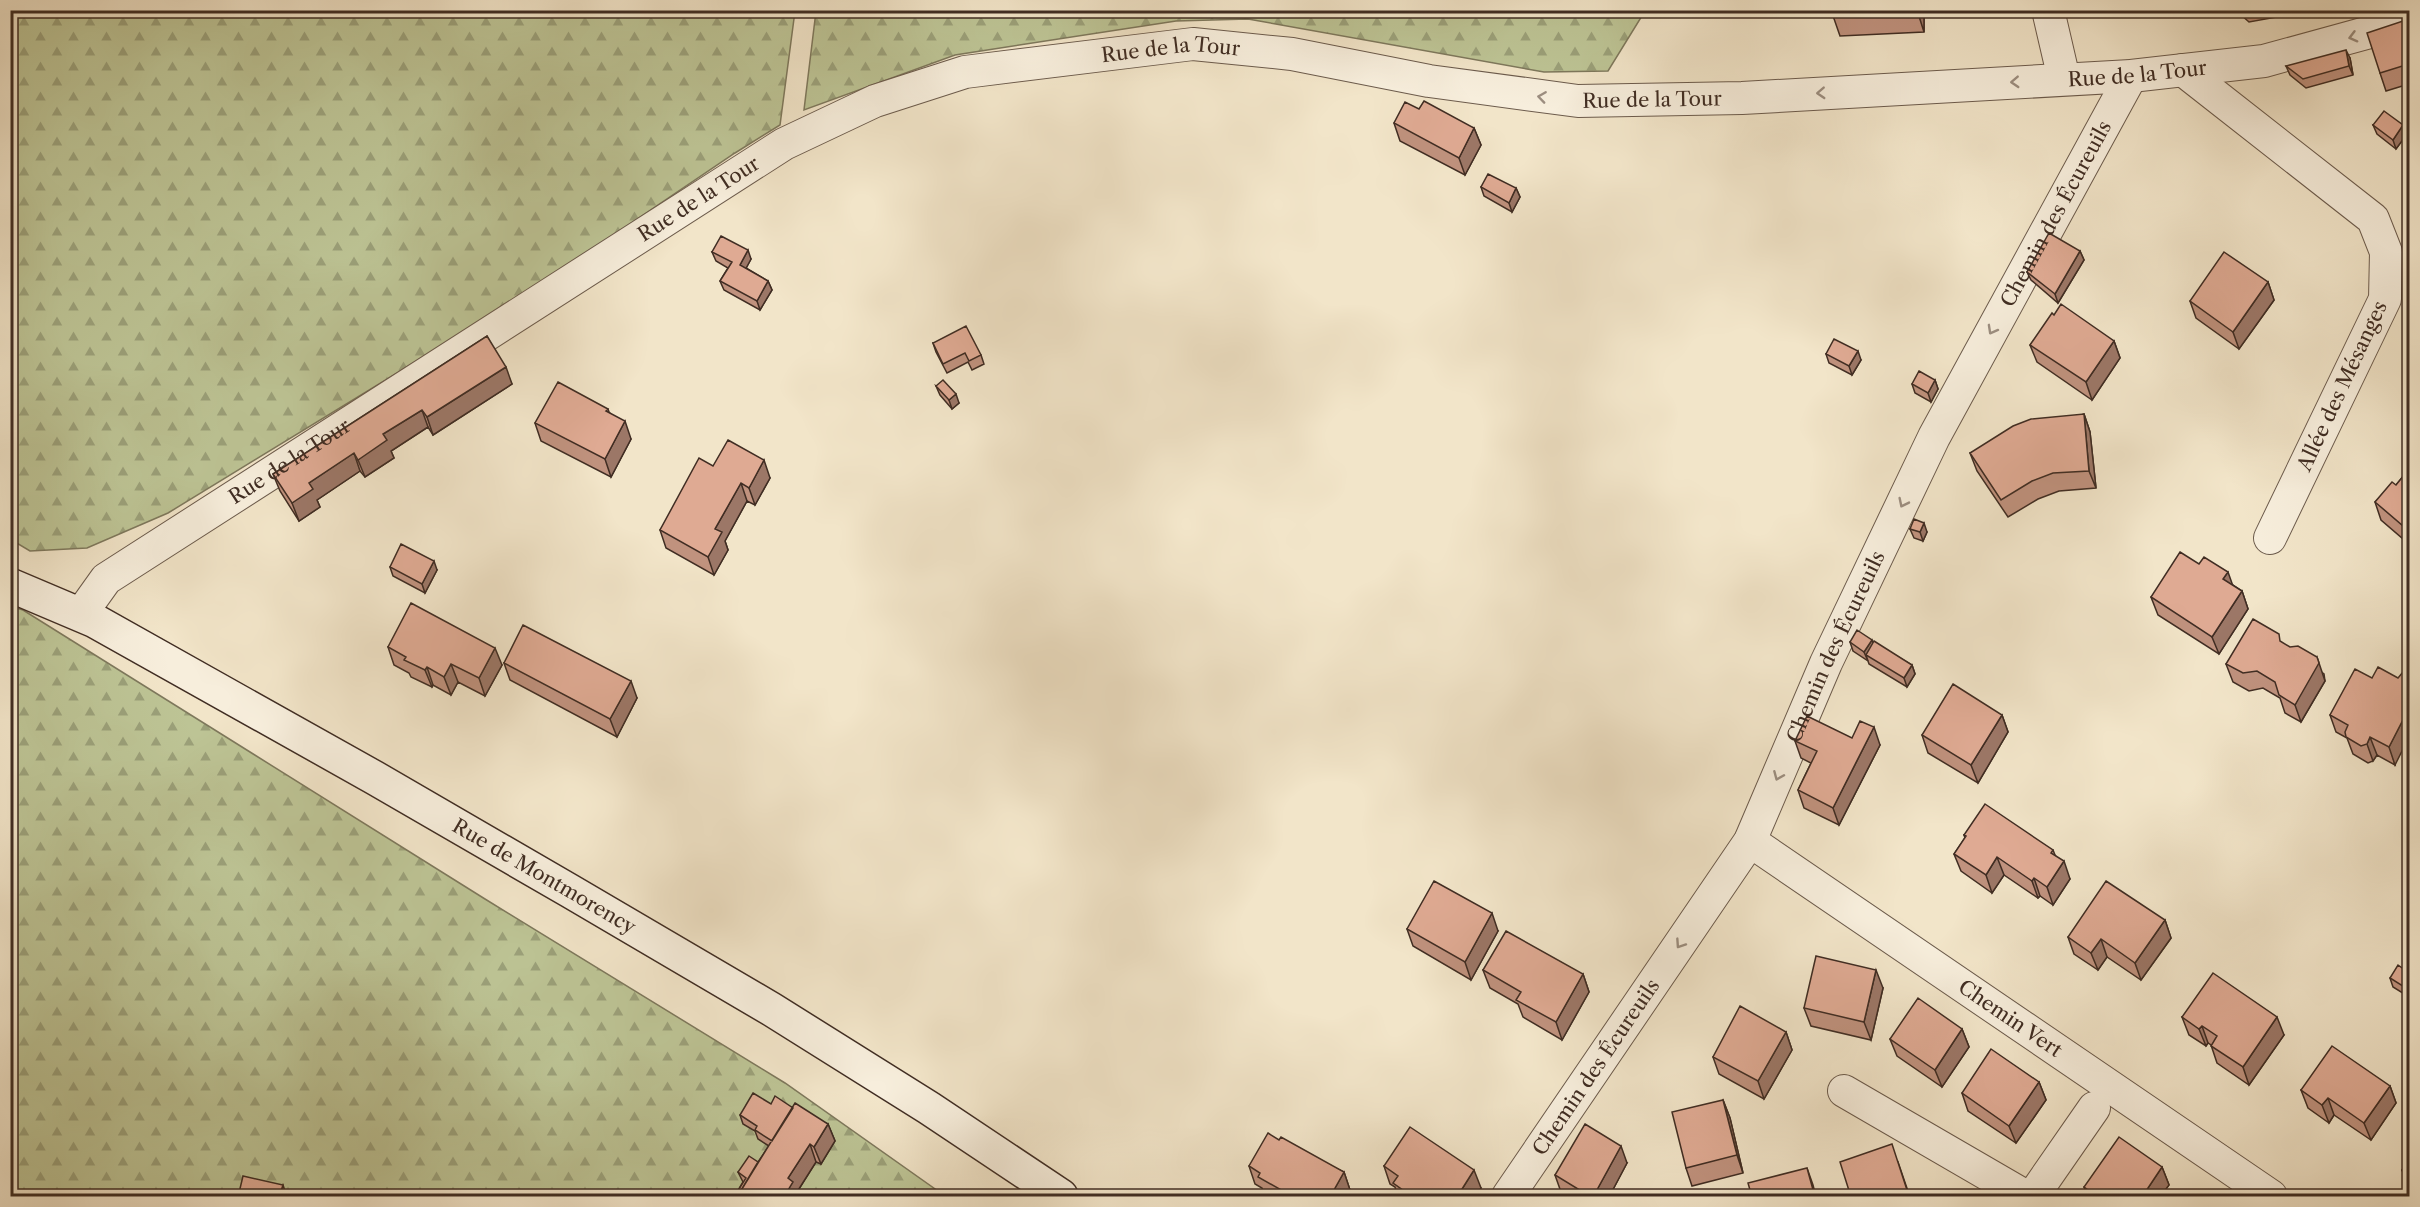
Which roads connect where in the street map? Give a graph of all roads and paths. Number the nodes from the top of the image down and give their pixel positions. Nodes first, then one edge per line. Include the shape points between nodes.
1 (2048, 10) edge
2 (2409, 21) edge
3 (2183, 70) junction
4 (2131, 76) junction
5 (2064, 79) junction
6 (2270, 537) dead end
7 (10, 585) edge
8 (81, 614) junction
9 (1750, 841) junction
10 (1844, 1091) dead end
11 (2094, 1108) dead end
12 (1061, 1197) edge
13 (1508, 1197) edge
14 (2025, 1197) edge
15 (2033, 1197) edge
16 (2271, 1197) edge

1 - 5 street
2 -> 3 street, Rue de la Tour via 2264,61
3 - 4 street, Rue de la Tour
3 - 6 street, Allée des Mésanges via 2373,219 2386,252 2385,299
4 - 5 street, Rue de la Tour
4 -> 9 street, Chemin des Écureuils via 1934,437 1826,663
5 -> 8 street, Rue de la Tour via 1742,98 1578,101 1429,81 1292,54 1192,44 965,72 875,101 784,144 106,579
7 - 8 street, Rue de Montmorency
8 - 12 street, Rue de Montmorency via 375,778 761,1003 929,1108
9 -> 13 street, Chemin des Écureuils
9 - 16 street, Chemin Vert
10 - 14 street
11 - 15 street

